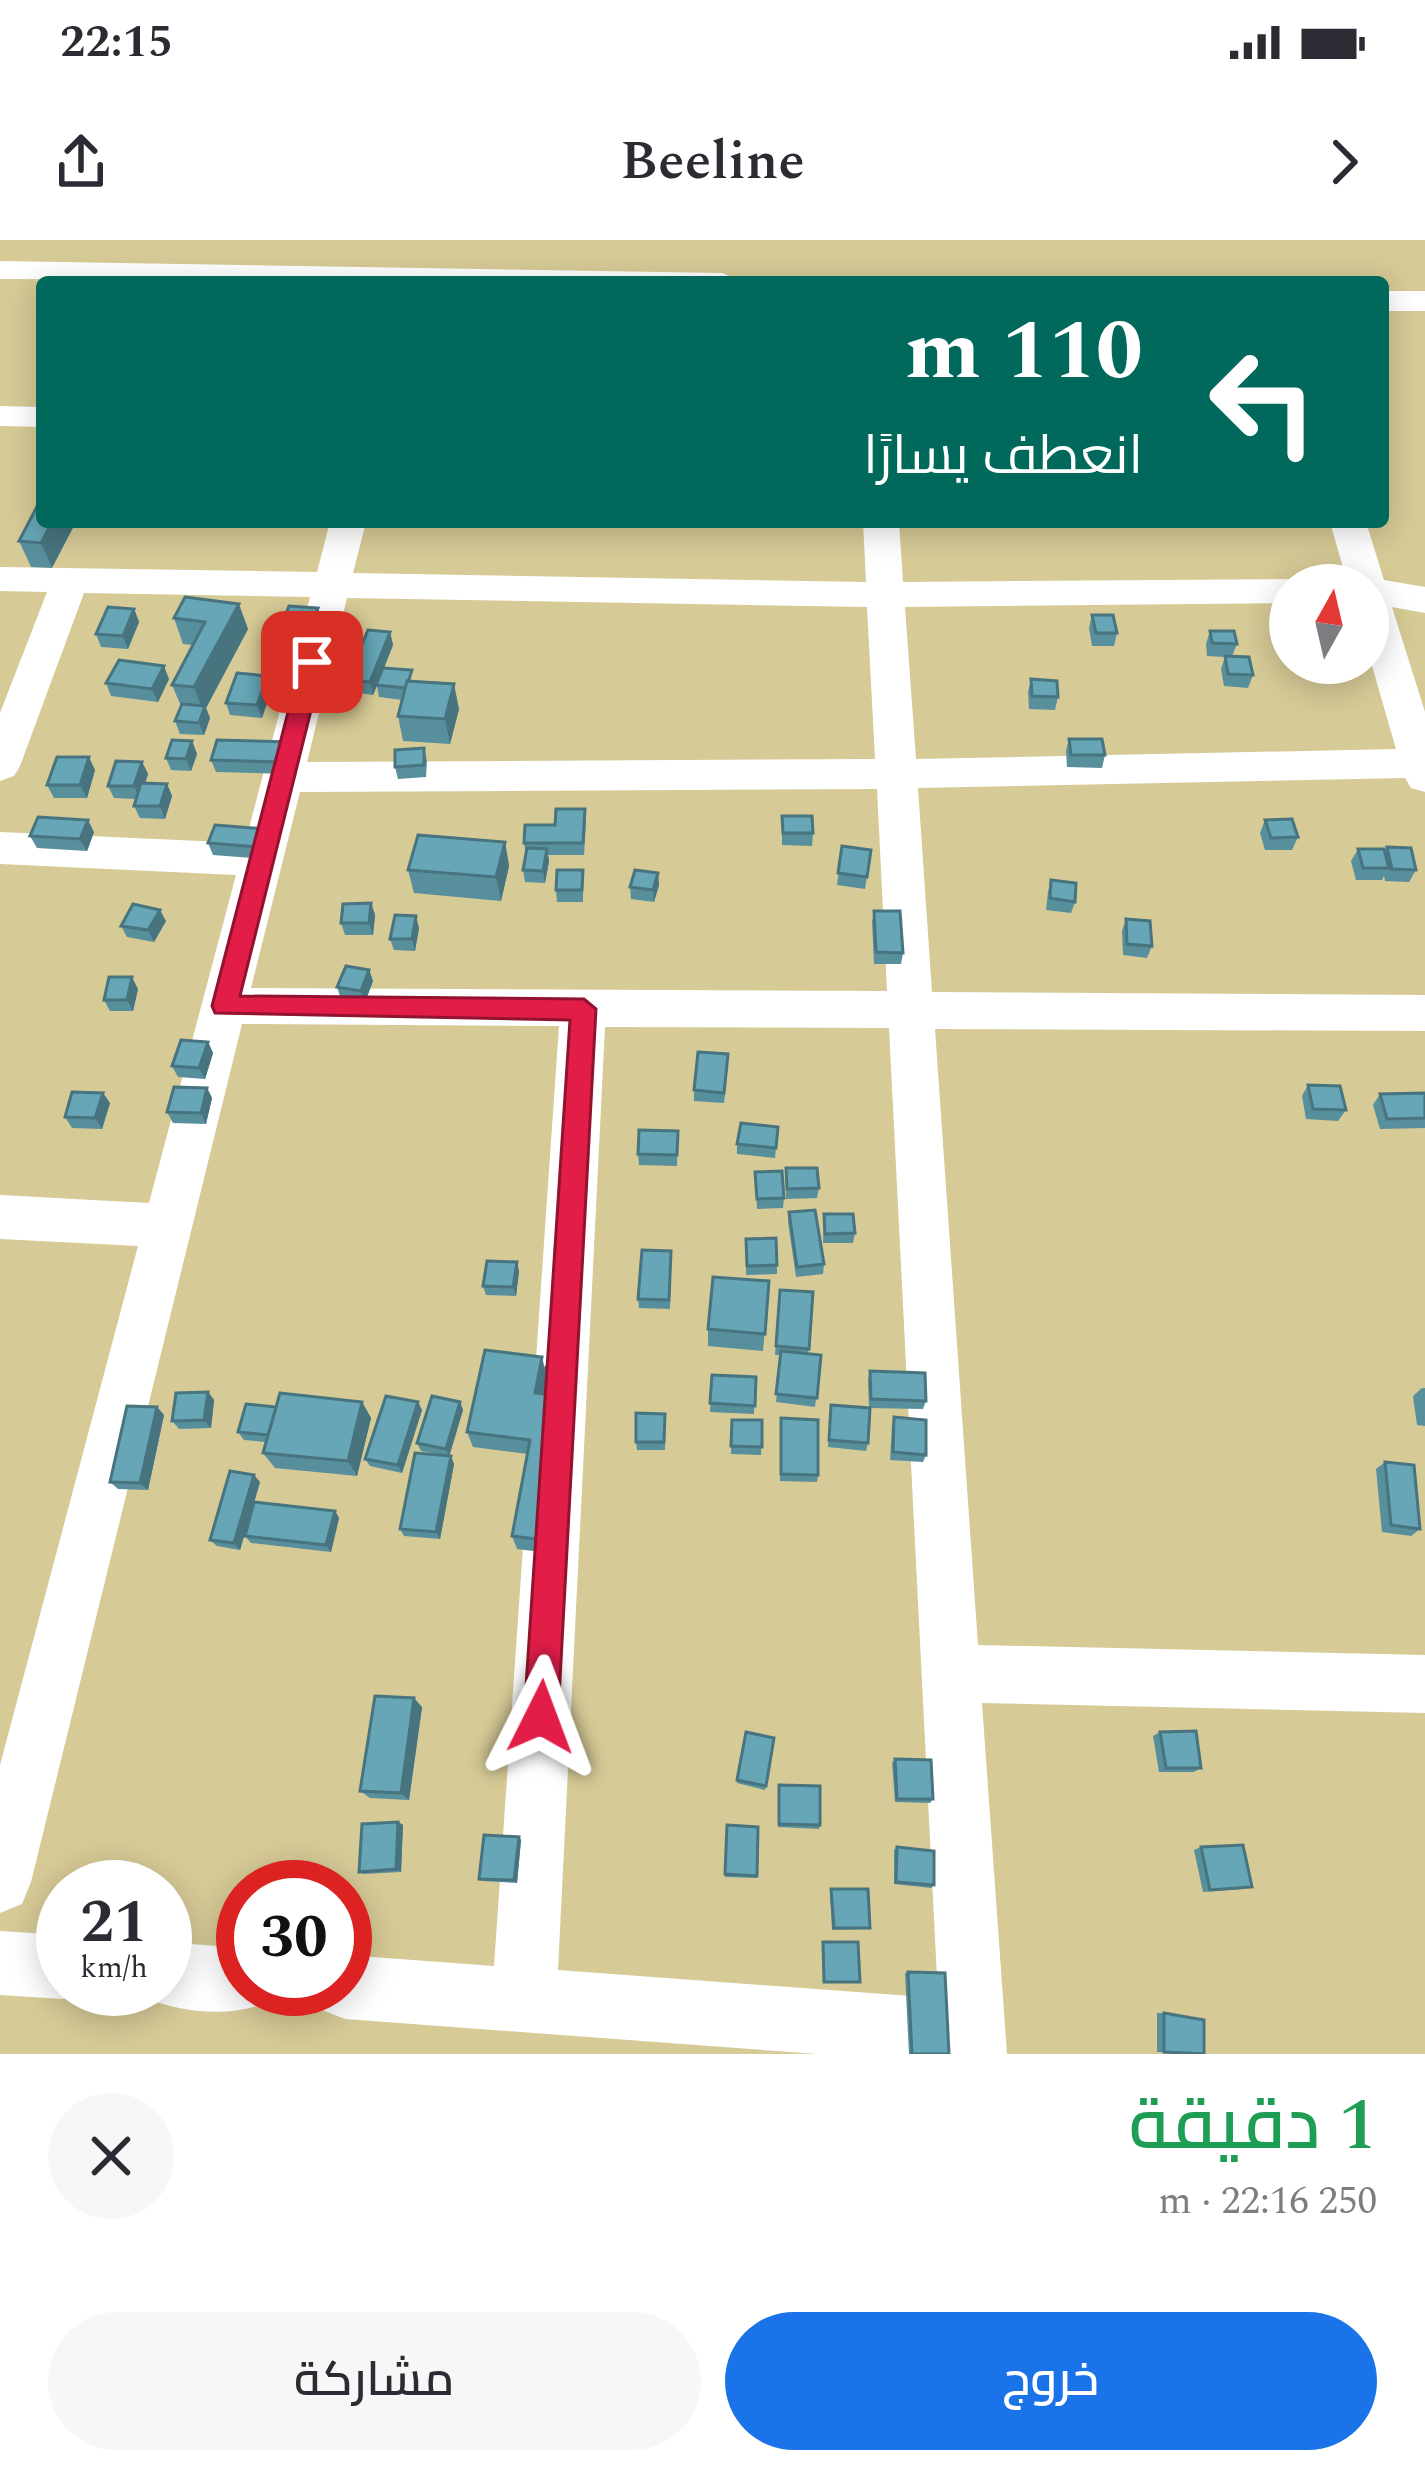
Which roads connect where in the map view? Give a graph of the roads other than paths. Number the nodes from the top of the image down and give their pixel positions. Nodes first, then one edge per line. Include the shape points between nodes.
1 (290, 240) edge
2 (532, 240) edge
3 (0, 270) edge
4 (280, 275) junction
5 (312, 276) edge
6 (529, 276) edge
7 (1425, 301) edge
8 (1389, 302) edge
9 (0, 416) edge
10 (36, 417) edge
11 (346, 528) edge
12 (880, 528) edge
13 (1350, 528) edge
14 (1361, 564) edge
15 (0, 579) edge
16 (70, 580) junction
17 (332, 585) junction
18 (1269, 591) edge
19 (1389, 593) edge
20 (885, 595) junction
21 (1425, 600) edge
22 (1389, 658) edge
23 (0, 766) edge
24 (1423, 770) edge
25 (896, 774) junction
26 (283, 777) junction
27 (0, 848) edge
28 (261, 860) junction
29 (224, 1006) junction
30 (584, 1009) junction
31 (910, 1012) junction
32 (1425, 1012) edge
33 (0, 1217) edge
34 (168, 1226) junction
35 (951, 1673) junction
36 (1425, 1684) edge
37 (0, 1882) edge
38 (0, 1963) edge
39 (36, 1965) edge
40 (372, 1989) edge
41 (524, 2000) junction
42 (973, 2043) edge

1 - 4 street
2 - 6 street
3 - 4 street
4 - 5 street
7 - 8 street
9 - 10 street
11 - 17 street
12 - 20 street
13 - 14 street
15 - 16 street
16 - 17 street
16 - 23 street
17 - 20 street
17 - 26 street
18 - 20 street
19 - 21 street
20 - 25 street
22 - 24 street
24 - 25 street
25 - 26 street
25 - 31 street
26 - 28 street
27 - 28 street
28 - 29 street
29 - 30 street
29 - 34 street
30 - 31 street
30 - 41 street
31 - 32 street
31 - 35 street
33 - 34 street
34 - 37 street
35 - 36 street
35 - 42 street
38 - 39 street
40 - 41 street
41 - 42 street

